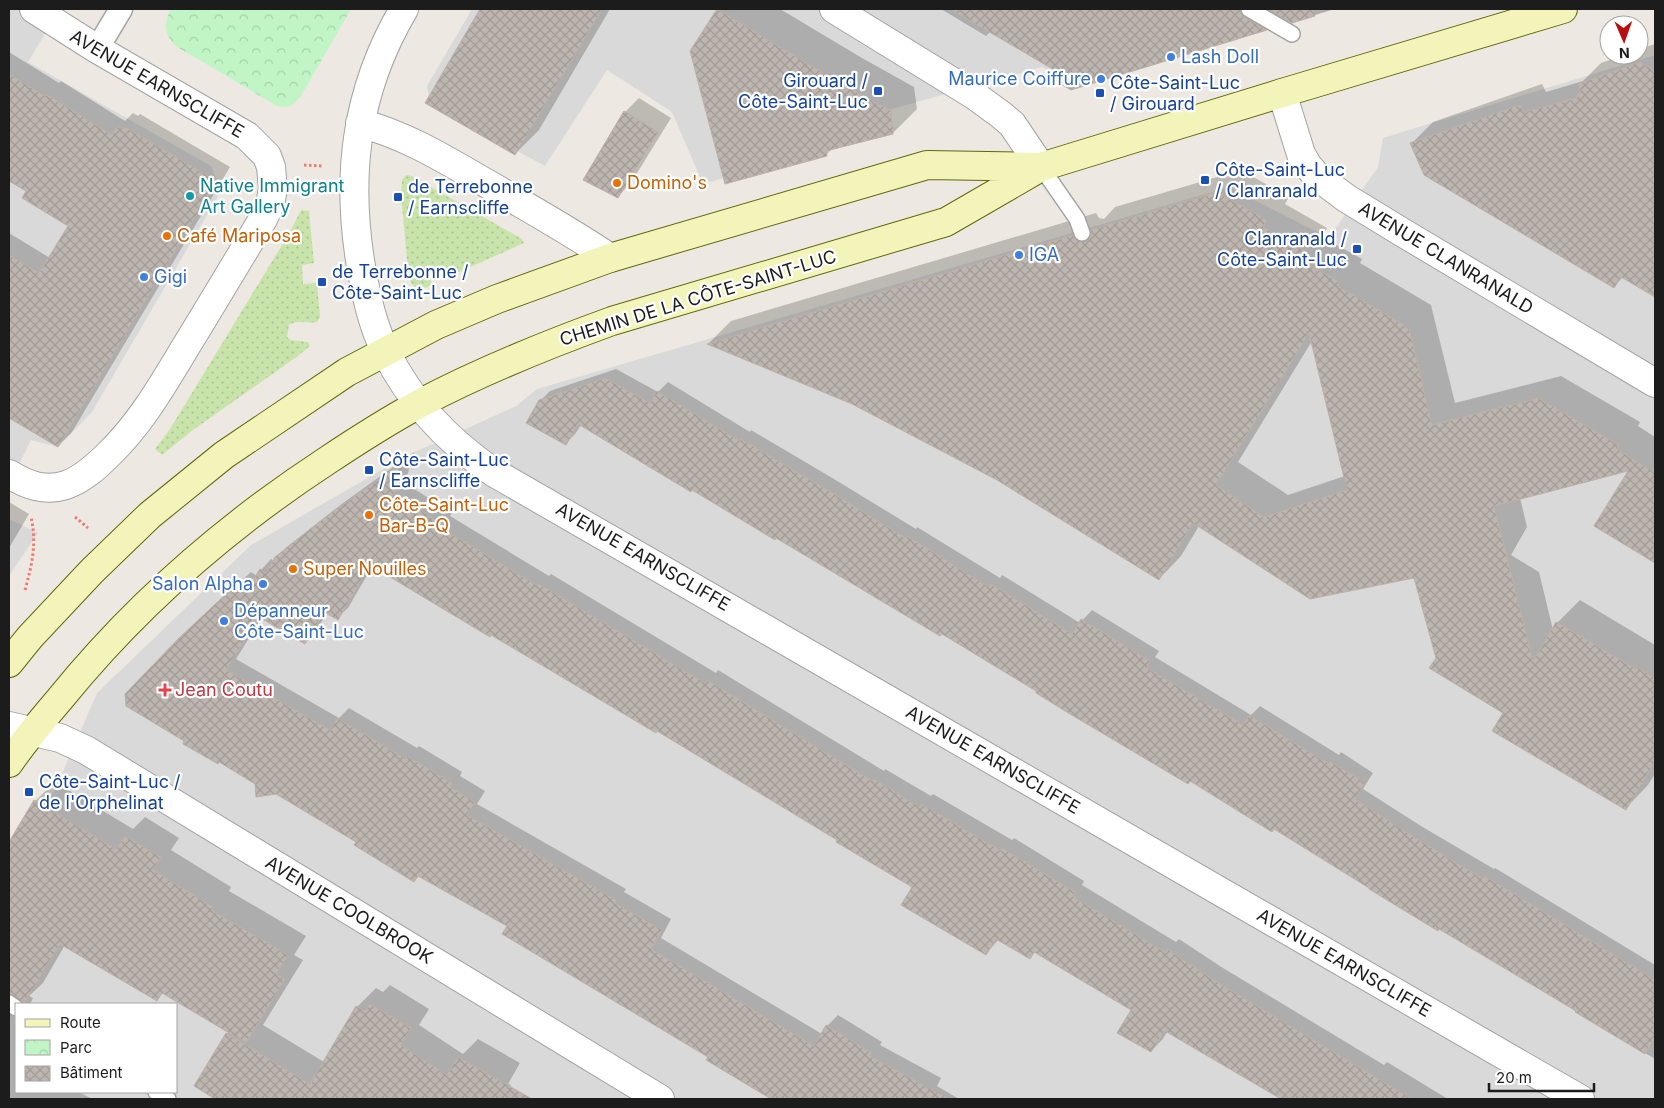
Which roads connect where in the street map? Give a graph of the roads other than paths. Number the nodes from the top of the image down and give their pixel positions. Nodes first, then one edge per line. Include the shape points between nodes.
1 (34, 9) edge
2 (121, 9) edge
3 (404, 9) edge
4 (834, 9) edge
5 (1249, 9) edge
6 (1553, 10) edge
7 (1292, 34) dead end
8 (97, 49) junction
9 (1282, 93) junction
10 (360, 123) junction
11 (1041, 167) junction
12 (1082, 232) dead end
13 (610, 258) junction
14 (385, 351) junction
15 (1655, 383) edge
16 (419, 404) junction
17 (9, 474) edge
18 (9, 663) edge
19 (21, 728) edge
20 (9, 762) edge
21 (660, 1099) edge
22 (1580, 1099) edge

1 - 8 street, AVENUE EARNSCLIFFE
2 - 8 street
3 - 10 street, AVENUE EARNSCLIFFE via 382,52
4 - 11 street via 1000,114 1012,124
5 - 7 lane
6 - 9 main road, CHEMIN DE LA CÔTE-SAINT-LUC
8 - 17 street, AVENUE EARNSCLIFFE via 247,136 268,156 273,189 270,204 149,407 125,438 100,463 66,485 36,487
9 - 11 main road, CHEMIN DE LA CÔTE-SAINT-LUC
9 - 15 street, AVENUE CLANRANALD via 1302,154 1316,175 1330,186
10 - 13 street via 416,143
10 - 14 street, AVENUE EARNSCLIFFE via 354,168 358,247 368,301
11 - 12 lane via 1077,219
11 - 13 main road, CHEMIN DE LA CÔTE-SAINT-LUC via 927,165
11 - 16 main road, CHEMIN DE LA CÔTE-SAINT-LUC via 946,222 612,322 514,359
13 - 14 main road, CHEMIN DE LA CÔTE-SAINT-LUC via 497,299
14 - 16 street, AVENUE EARNSCLIFFE
14 - 18 main road, CHEMIN DE LA CÔTE-SAINT-LUC via 224,455 150,515 92,571
16 - 19 main road, CHEMIN DE LA CÔTE-SAINT-LUC via 288,486 240,522 193,561 110,640 72,684
16 - 22 street, AVENUE EARNSCLIFFE via 447,436 493,472
19 - 20 main road, CHEMIN DE LA CÔTE-SAINT-LUC
19 - 21 street, AVENUE COOLBROOK via 60,738 86,750

